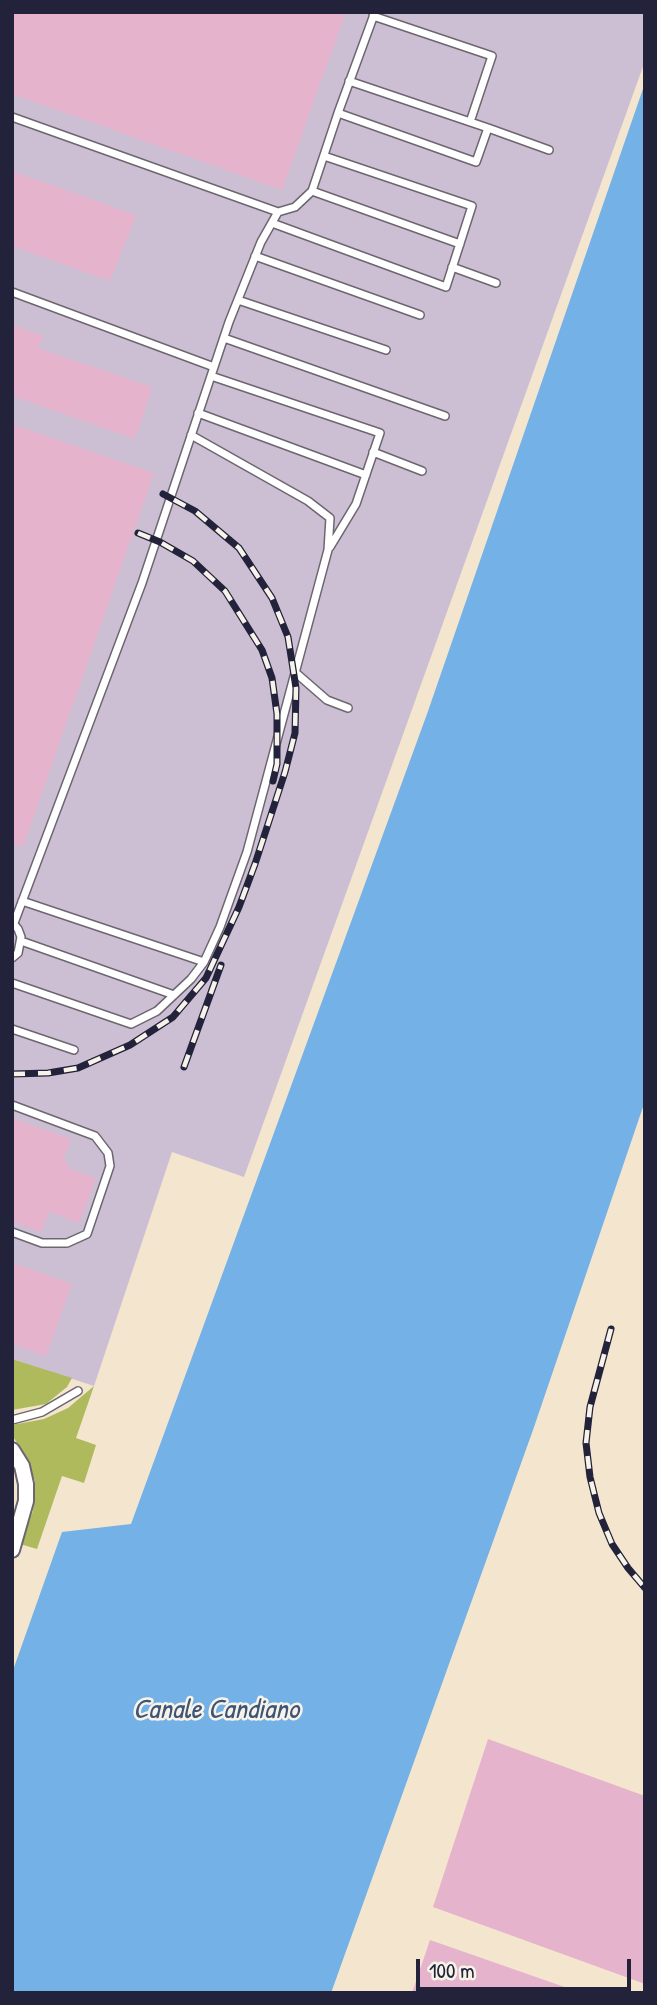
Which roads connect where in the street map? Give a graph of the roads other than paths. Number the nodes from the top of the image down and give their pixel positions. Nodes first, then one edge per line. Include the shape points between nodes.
1 (374, 14) edge
2 (349, 81) junction
3 (338, 113) junction
4 (12, 117) edge
5 (470, 122) junction
6 (488, 128) junction
7 (549, 149) dead end
8 (324, 156) junction
9 (312, 191) junction
10 (278, 212) junction
11 (272, 223) junction
12 (460, 244) junction
13 (255, 256) junction
14 (452, 267) junction
15 (496, 283) dead end
16 (12, 292) edge
17 (238, 300) junction
18 (420, 315) dead end
19 (224, 338) junction
20 (386, 351) dead end
21 (214, 367) junction
22 (211, 376) junction
23 (198, 413) junction
24 (445, 416) dead end
25 (191, 435) junction
26 (373, 452) junction
27 (422, 471) dead end
28 (366, 475) junction
29 (328, 550) junction
30 (296, 673) junction
31 (348, 708) dead end
32 (22, 901) junction
33 (13, 923) edge
34 (21, 941) junction
35 (12, 958) edge
36 (204, 962) junction
37 (12, 983) edge
38 (174, 995) junction
39 (12, 1029) edge
40 (74, 1051) dead end
41 (12, 1105) edge
42 (12, 1232) edge
43 (78, 1391) dead end
44 (12, 1420) edge
45 (12, 1450) edge
46 (12, 1550) edge

1 - 2 lane
1 - 5 lane via 492,57
2 - 3 lane
2 - 5 lane
3 - 6 lane via 475,162
3 - 8 lane
4 - 10 lane
5 - 6 lane
6 - 7 lane
8 - 9 lane
8 - 12 lane via 472,206
9 - 10 lane via 295,207
9 - 12 lane
10 - 11 lane
11 - 13 lane
11 - 14 lane via 446,287
12 - 14 lane
13 - 17 lane
13 - 18 lane
14 - 15 lane
16 - 21 lane
17 - 19 lane
17 - 20 lane
19 - 21 lane
19 - 24 lane
21 - 22 lane
22 - 23 lane
22 - 26 lane via 380,433
23 - 25 lane
23 - 28 lane
25 - 29 lane via 330,518
25 - 32 lane via 142,583
26 - 27 lane
26 - 28 lane
28 - 29 lane via 356,504
29 - 30 lane
30 - 31 lane via 327,700
30 - 36 lane via 247,852
32 - 33 lane
32 - 36 lane
33 - 34 lane
34 - 35 lane
34 - 38 lane
36 - 38 lane
37 - 38 lane via 131,1024 157,1012
39 - 40 lane
41 - 42 lane via 95,1136 108,1153 110,1166 87,1234 67,1243 42,1243
43 - 44 lane via 42,1412
45 - 46 street via 22,1466 26,1500

